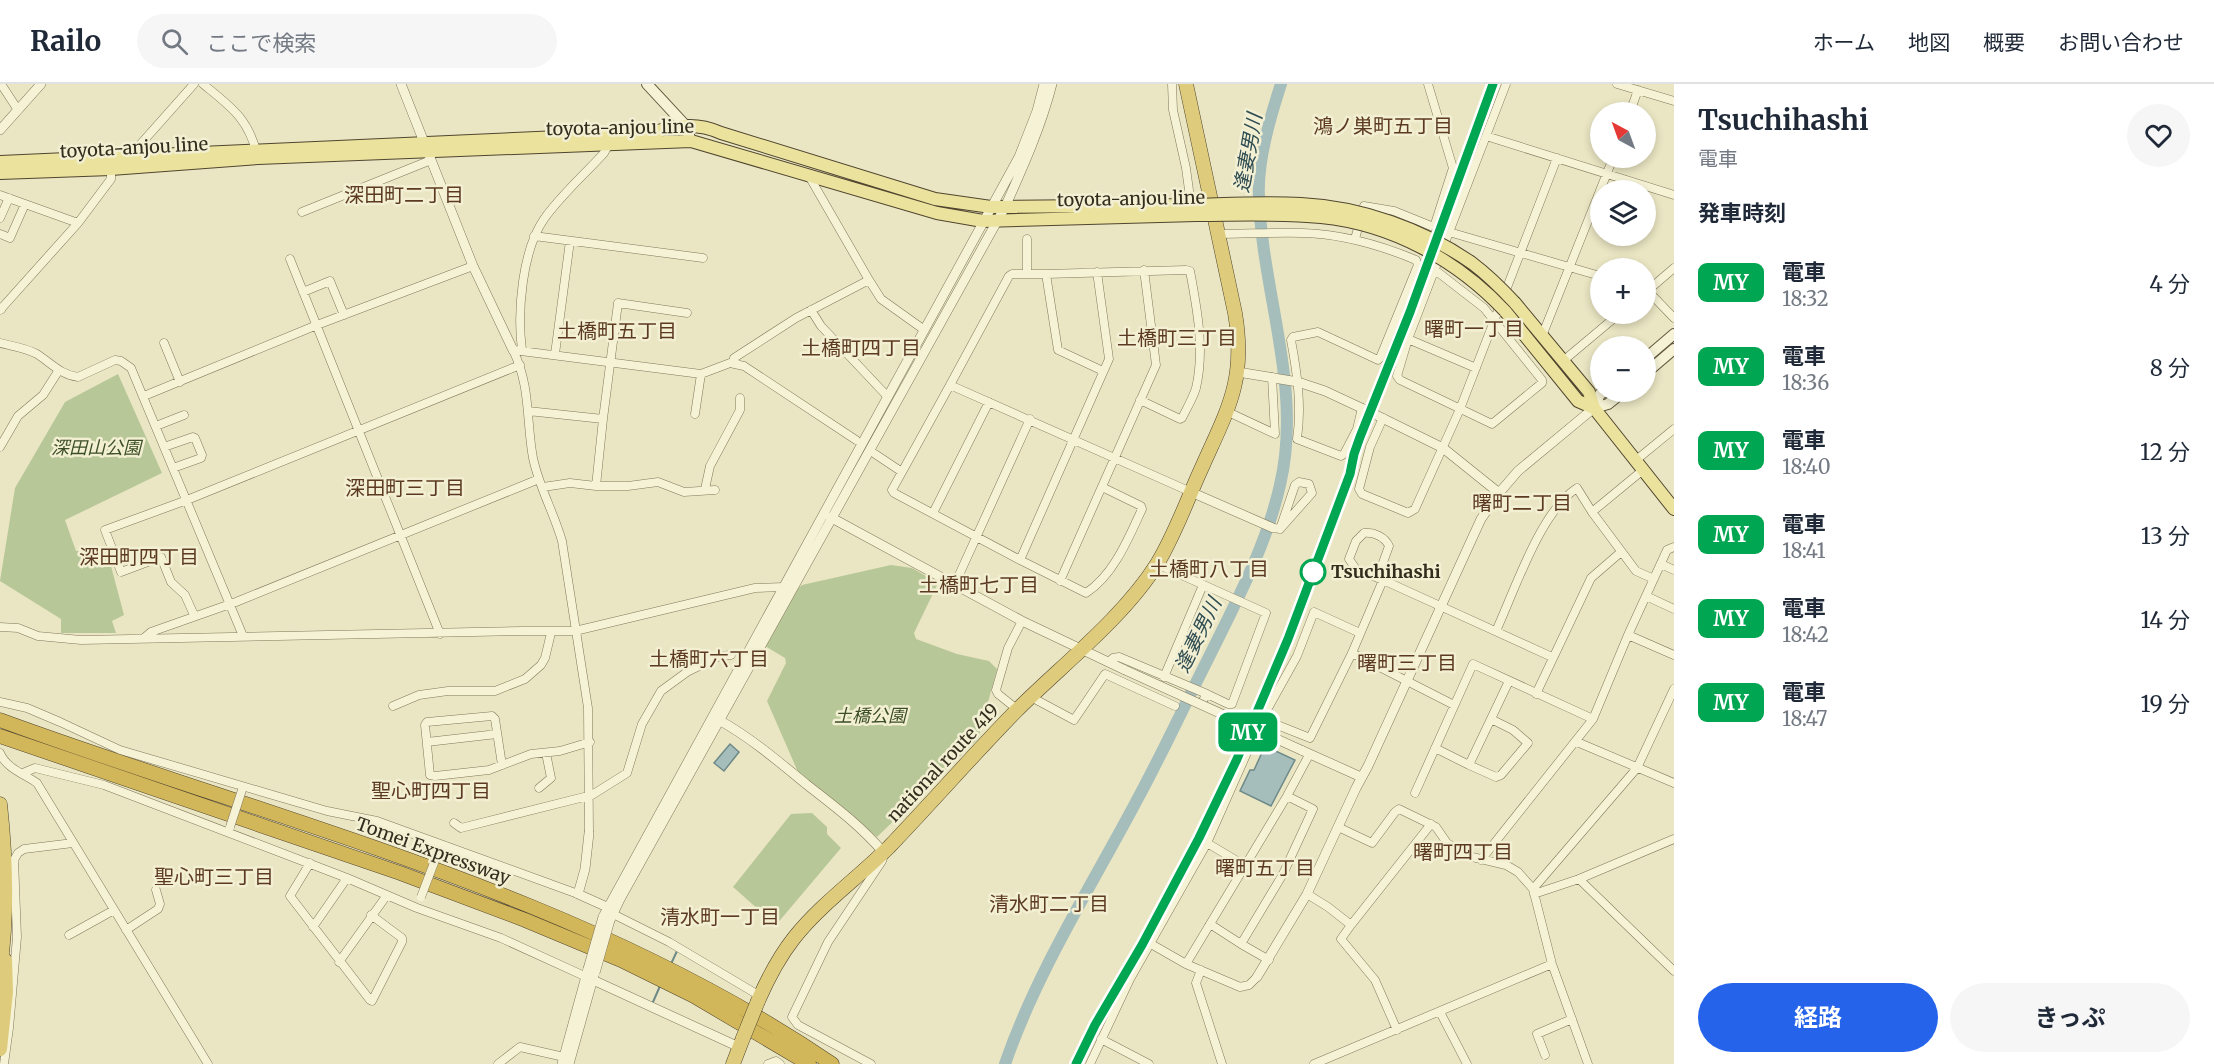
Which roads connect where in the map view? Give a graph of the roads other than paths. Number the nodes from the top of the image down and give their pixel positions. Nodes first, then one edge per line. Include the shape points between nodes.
1 (1, 84) edge
2 (41, 84) edge
3 (194, 84) edge
4 (203, 84) edge
5 (401, 84) edge
6 (647, 84) edge
7 (1044, 84) edge
8 (1052, 84) edge
9 (1172, 84) edge
10 (1186, 84) edge
11 (1428, 84) edge
12 (1506, 84) edge
13 (1617, 84) edge
14 (1638, 90) junction
15 (1674, 101) edge
16 (1634, 102) edge
17 (18, 110) junction
18 (685, 125) junction
19 (0, 130) edge
20 (1486, 136) junction
21 (691, 141) junction
22 (609, 144) junction
23 (428, 151) junction
24 (257, 154) junction
25 (140, 155) junction
26 (1557, 158) junction
27 (0, 162) edge
28 (1609, 168) edge
29 (111, 169) junction
30 (0, 173) edge
31 (1607, 174) junction
32 (809, 176) junction
33 (0, 195) edge
34 (1674, 195) edge
35 (9, 198) junction
36 (25, 204) junction
37 (991, 207) junction
38 (1005, 207) junction
39 (1195, 208) junction
40 (302, 212) dead end
41 (0, 218) edge
42 (989, 222) junction
43 (78, 223) junction
44 (1449, 232) junction
45 (0, 234) edge
46 (1219, 234) junction
47 (534, 236) junction
48 (1027, 239) dead end
49 (1356, 239) junction
50 (570, 241) junction
51 (1520, 252) junction
52 (703, 258) dead end
53 (290, 259) dead end
54 (473, 266) junction
55 (1570, 267) junction
56 (1674, 268) edge
57 (1144, 270) junction
58 (1435, 270) junction
59 (1097, 272) junction
60 (1027, 273) junction
61 (1590, 273) edge
62 (1046, 274) junction
63 (869, 280) junction
64 (1656, 282) edge
65 (303, 292) junction
66 (1656, 300) edge
67 (1510, 307) junction
68 (0, 309) edge
69 (811, 310) junction
70 (687, 313) dead end
71 (344, 315) junction
72 (1674, 318) edge
73 (1494, 320) junction
74 (1607, 324) edge
75 (317, 325) junction
76 (923, 329) junction
77 (1674, 334) edge
78 (1542, 336) junction
79 (1408, 339) junction
80 (0, 343) edge
81 (164, 343) dead end
82 (1656, 349) edge
83 (1674, 349) edge
84 (517, 350) junction
85 (555, 354) junction
86 (1563, 361) junction
87 (735, 362) junction
88 (611, 363) junction
89 (520, 364) junction
90 (1656, 364) edge
91 (1476, 368) junction
92 (59, 370) junction
93 (1103, 371) junction
94 (1238, 372) junction
95 (700, 374) junction
96 (1274, 377) junction
97 (180, 382) junction
98 (1298, 382) junction
99 (950, 385) junction
100 (144, 396) junction
101 (888, 397) junction
102 (740, 398) dead end
103 (1140, 400) junction
104 (989, 402) junction
105 (1597, 402) edge
106 (1610, 402) edge
107 (1362, 408) junction
108 (1594, 408) junction
109 (1460, 409) junction
110 (528, 411) junction
111 (1226, 411) junction
112 (695, 414) dead end
113 (184, 415) dead end
114 (1383, 418) junction
115 (603, 419) junction
116 (1030, 419) junction
117 (156, 426) junction
118 (1674, 429) edge
119 (358, 430) junction
120 (1073, 438) junction
121 (856, 441) dead end
122 (0, 447) edge
123 (164, 447) junction
124 (1443, 448) junction
125 (875, 454) dead end
126 (1115, 458) junction
127 (1639, 466) junction
128 (173, 468) junction
129 (902, 472) junction
130 (539, 478) junction
131 (596, 486) junction
132 (543, 487) junction
133 (1102, 488) junction
134 (705, 489) junction
135 (715, 490) dead end
136 (1191, 492) junction
137 (1499, 493) junction
138 (187, 500) junction
139 (1674, 509) edge
140 (1592, 512) junction
141 (933, 513) junction
142 (829, 517) junction
143 (1276, 529) junction
144 (399, 536) junction
145 (978, 537) junction
146 (1674, 547) edge
147 (1621, 552) junction
148 (1020, 560) junction
149 (1157, 564) junction
150 (1661, 564) junction
151 (1381, 568) junction
152 (1674, 570) edge
153 (1367, 573) junction
154 (1654, 579) junction
155 (1060, 580) junction
156 (1383, 580) junction
157 (1203, 585) junction
158 (784, 586) junction
159 (954, 586) junction
160 (1646, 596) junction
161 (230, 603) junction
162 (1440, 606) junction
163 (1674, 609) edge
164 (194, 615) junction
165 (1022, 621) junction
166 (0, 627) edge
167 (575, 631) junction
168 (1496, 631) junction
169 (440, 633) junction
170 (551, 633) junction
171 (1360, 633) junction
172 (1628, 635) junction
173 (243, 636) junction
174 (144, 638) junction
175 (1080, 649) junction
176 (1352, 653) junction
177 (731, 655) dead end
178 (1674, 655) edge
179 (1552, 657) junction
180 (1108, 662) junction
181 (1164, 676) junction
182 (1407, 680) junction
183 (1509, 681) junction
184 (1674, 689) edge
185 (1536, 694) junction
186 (1031, 697) junction
187 (0, 702) edge
188 (1454, 705) junction
189 (393, 706) dead end
190 (1175, 706) dead end
191 (1018, 710) junction
192 (1262, 719) junction
193 (1491, 719) junction
194 (1593, 719) junction
195 (2, 720) edge
196 (719, 720) junction
197 (497, 734) junction
198 (1, 736) edge
199 (427, 742) junction
200 (590, 742) junction
201 (1577, 742) junction
202 (1436, 748) junction
203 (0, 753) edge
204 (546, 753) junction
205 (1305, 753) junction
206 (502, 765) junction
207 (1469, 765) junction
208 (1637, 768) junction
209 (23, 773) junction
210 (1361, 777) junction
211 (1674, 783) edge
212 (243, 788) junction
213 (539, 788) dead end
214 (1415, 792) dead end
215 (588, 796) junction
216 (1287, 796) junction
217 (0, 804) edge
218 (454, 823) dead end
219 (1431, 824) junction
220 (1338, 827) junction
221 (229, 830) junction
222 (589, 833) joint
223 (1674, 839) edge
224 (73, 843) junction
225 (1207, 843) junction
226 (441, 844) junction
227 (883, 852) junction
228 (1481, 860) junction
229 (310, 863) junction
230 (1244, 865) junction
231 (347, 878) junction
232 (1580, 879) junction
233 (156, 890) dead end
234 (1534, 891) junction
235 (578, 894) junction
236 (1307, 894) junction
237 (387, 895) junction
238 (417, 908) junction
239 (114, 909) junction
240 (371, 915) junction
241 (607, 915) junction
242 (1210, 924) junction
243 (1351, 925) junction
244 (313, 927) junction
245 (126, 930) junction
246 (5, 931) junction
247 (69, 936) dead end
248 (1151, 944) junction
249 (1241, 944) junction
250 (1269, 960) junction
251 (339, 962) junction
252 (1186, 964) junction
253 (1552, 964) junction
254 (0, 969) edge
255 (1201, 970) junction
256 (1674, 971) edge
257 (591, 975) junction
258 (1257, 977) joint
259 (759, 998) junction
260 (1440, 1012) junction
261 (1572, 1019) junction
262 (1397, 1030) junction
263 (1101, 1039) junction
264 (741, 1042) junction
265 (0, 1049) edge
266 (1545, 1054) dead end
267 (1331, 1061) edge
268 (565, 1062) edge
269 (4, 1064) edge
270 (208, 1064) edge
271 (498, 1064) edge
272 (733, 1064) edge
273 (768, 1064) edge
274 (780, 1064) edge
275 (809, 1064) edge
276 (832, 1064) edge
277 (871, 1064) edge
278 (1090, 1064) edge
279 (1149, 1064) edge
280 (1222, 1064) edge
281 (1314, 1064) edge
282 (1467, 1064) edge
283 (1587, 1064) edge

1 - 17 street
2 - 17 street
3 - 25 street via 138,147
4 - 24 street via 238,114 250,130
5 - 23 street
6 - 18 main road
7 - 37 street via 1029,134
8 - 38 street via 1045,112
9 - 39 street via 1173,110
10 - 46 highway
11 - 49 street via 1453,168 1435,224 1364,206
12 - 20 street
13 - 14 street
14 - 15 street
14 - 16 street
17 - 19 street
18 - 21 main road
18 - 23 main road, toyota-anjou line via 649,133
18 - 37 main road, toyota-anjou line via 706,126 935,199
20 - 26 street
20 - 44 street
21 - 22 main road, toyota-anjou line
21 - 32 main road, toyota-anjou line
22 - 23 main road, toyota-anjou line
22 - 47 street
23 - 24 main road, toyota-anjou line
23 - 40 street
23 - 54 street
24 - 25 main road, toyota-anjou line
24 - 29 main road, toyota-anjou line
25 - 27 main road, toyota-anjou line
26 - 31 street
26 - 51 street
28 - 31 street
29 - 30 main road, toyota-anjou line
29 - 43 street via 111,178
31 - 34 street
31 - 55 street
32 - 42 main road, toyota-anjou line via 937,213
32 - 63 street
33 - 35 street
35 - 36 street
35 - 41 street
36 - 43 street
36 - 45 street via 10,238
37 - 38 main road, toyota-anjou line
37 - 42 street
38 - 39 main road, toyota-anjou line
38 - 42 street
39 - 42 main road, toyota-anjou line
39 - 67 main road, toyota-anjou line, bridge via 1322,217 1381,231 1446,261
42 - 76 street
42 - 142 street
43 - 68 street
44 - 51 street
44 - 58 street
46 - 49 street via 1304,232
46 - 94 highway via 1238,333
47 - 50 street
47 - 84 street
48 - 60 street
49 - 98 street via 1418,262 1391,333 1378,360 1318,332 1293,337
50 - 52 street
50 - 85 street
51 - 55 street
51 - 73 street
53 - 65 street
54 - 71 street
54 - 84 street
55 - 61 street
55 - 78 street
56 - 64 street
57 - 59 street
57 - 103 street via 1156,365
57 - 103 street via 1190,271 1201,350 1196,387 1182,418
58 - 73 street via 1473,297
58 - 79 street
59 - 62 street
59 - 93 street via 1110,355
60 - 62 street
60 - 99 street via 1009,276
62 - 93 street via 1058,350
63 - 69 street
63 - 76 street via 881,299
65 - 71 street via 330,281
65 - 75 street
66 - 72 street
67 - 78 main road, toyota-anjou line
67 - 108 main road, toyota-anjou line via 1578,401
69 - 87 street via 739,354
69 - 101 street via 821,326
70 - 88 street via 618,303
71 - 75 street
73 - 91 street
73 - 109 street via 1542,383 1492,424
74 - 86 street
75 - 97 street
75 - 119 street
76 - 101 street
77 - 82 main road
78 - 86 main road, toyota-anjou line
79 - 91 street
79 - 109 street via 1397,376
80 - 92 street via 28,350
81 - 97 street
83 - 90 main road
84 - 85 street
84 - 89 street
85 - 88 street
86 - 108 main road, toyota-anjou line via 1589,392
87 - 95 street
87 - 121 street
88 - 95 street
88 - 115 street
89 - 110 street
89 - 119 street
91 - 109 street
92 - 100 street via 78,377 108,362 121,361 131,369
92 - 122 street via 43,395 18,416
93 - 120 street
94 - 96 street
94 - 111 highway
95 - 112 street
96 - 98 street
96 - 111 street via 1275,434
97 - 100 street
98 - 107 street
98 - 107 street via 1300,441 1341,456 1358,429
99 - 104 street
99 - 129 street
100 - 117 street
101 - 142 street
102 - 134 street via 740,410 710,466
103 - 126 street
104 - 116 street
104 - 141 street
105 - 108 main road
106 - 108 main road
107 - 114 street
108 - 127 main road
108 - 137 street via 1518,471
109 - 124 street
110 - 115 street
110 - 130 street
111 - 136 highway, national route 419
113 - 117 street
114 - 124 street
114 - 124 street via 1370,447 1359,489 1362,494 1408,513 1413,511
115 - 131 street
116 - 120 street
116 - 145 street
117 - 123 street
118 - 127 street
119 - 138 street
119 - 144 street
120 - 126 street
120 - 148 street
123 - 128 street
123 - 128 street via 195,438 201,458
124 - 137 street
125 - 129 street
126 - 133 street
126 - 136 street
127 - 139 main road
127 - 140 street
128 - 138 street
129 - 141 street via 892,490
130 - 132 street
130 - 144 street
131 - 132 street via 570,483
131 - 134 street via 658,482 684,492
132 - 167 street via 562,541
133 - 155 street
133 - 155 street via 1141,506 1124,549 1089,592
134 - 135 street
136 - 143 street
136 - 149 highway, national route 419
137 - 162 street via 1481,519
138 - 161 street
138 - 164 street via 105,533 121,572 161,557 171,582 185,595
140 - 147 street
140 - 168 street via 1577,488 1550,515
141 - 145 street
142 - 158 street
142 - 159 street
142 - 196 street
143 - 143 street via 1295,485 1308,484 1312,493 1309,498
144 - 161 street
144 - 169 street
145 - 148 street
145 - 159 street
146 - 150 street via 1667,550
147 - 154 street via 1636,571
147 - 179 street via 1591,578
148 - 155 street
149 - 157 street
149 - 175 highway, national route 419 via 1138,590
150 - 152 street
150 - 154 street
151 - 153 street
151 - 153 street via 1387,542 1364,533 1349,559 1356,569
151 - 156 street
153 - 156 street
154 - 160 street
156 - 162 street
156 - 171 street
157 - 181 street
157 - 181 street via 1266,613 1232,704 1205,697
158 - 167 street via 712,597
158 - 241 street
159 - 165 street
160 - 163 street
160 - 172 street
161 - 164 street
161 - 173 street
162 - 168 street
162 - 182 street
164 - 174 street
165 - 175 street
165 - 191 street via 1008,648 996,690
166 - 174 street via 81,640
167 - 170 street
167 - 200 street
168 - 179 street
169 - 170 street
169 - 173 street
170 - 189 street via 545,658 525,679 495,691 419,695
171 - 176 street
171 - 192 street via 1314,612 1297,656
172 - 178 street
172 - 194 street
173 - 174 street
175 - 180 street
175 - 186 highway, national route 419
176 - 182 street
176 - 192 street via 1310,738
177 - 215 street via 720,656 687,672 661,692 642,724 627,773
179 - 185 street
180 - 181 street via 1119,657
180 - 205 street, bridge
182 - 188 street
182 - 210 street
183 - 185 street
183 - 188 street via 1473,664
183 - 193 street
184 - 208 street
185 - 194 street
186 - 190 street via 1074,720 1105,674
186 - 191 highway, national route 419
187 - 212 street via 27,708 120,750
188 - 202 street
191 - 227 highway, national route 419
192 - 225 street
193 - 207 street
193 - 207 street via 1528,743 1496,777
194 - 201 street
195 - 276 highway, Tomei Expressway via 531,906 700,984
196 - 227 street via 810,787
196 - 241 street via 620,899
197 - 199 street
197 - 199 street via 492,716 427,722
197 - 206 street
198 - 275 highway, Tomei Expressway via 378,865 525,920 694,996
199 - 206 street via 430,774 435,776
200 - 204 street
200 - 215 street
201 - 208 street
201 - 228 street
202 - 207 street
202 - 214 street
203 - 209 street via 8,765
204 - 206 street
204 - 213 street via 551,778
205 - 210 street
205 - 216 street
208 - 211 street
208 - 234 street
209 - 221 street via 35,768 104,784
209 - 224 street via 37,783
210 - 220 street
212 - 221 street, bridge
212 - 226 street via 377,821
215 - 218 street via 461,828
215 - 222 street
216 - 230 street
216 - 249 street via 1313,809 1283,874
217 - 246 highway
219 - 220 street via 1396,810 1372,843
219 - 228 street via 1455,849
219 - 243 street
220 - 236 street
221 - 229 street
222 - 235 street
223 - 232 street
224 - 239 street
224 - 269 street via 24,849 14,860 17,937
225 - 230 street
225 - 248 street
226 - 235 street
226 - 238 street, bridge
227 - 259 highway, national route 419 via 795,936
227 - 277 street via 882,861 828,942 792,1017 798,1025
228 - 234 street via 1518,872
229 - 231 street
229 - 244 street via 290,896
230 - 242 street
231 - 237 street
231 - 244 street
232 - 234 street
232 - 256 street
233 - 245 street via 158,909
234 - 253 street
235 - 241 street
236 - 243 street
236 - 250 street
237 - 238 street
237 - 240 street
238 - 257 street
239 - 245 street
239 - 247 street
240 - 251 street
240 - 251 street via 402,938 374,1000
241 - 257 street, bridge
241 - 259 street via 669,942
242 - 249 street
242 - 252 street
243 - 262 street via 1341,939 1375,980
244 - 251 street
245 - 270 street
246 - 254 highway
246 - 265 highway via 6,992
248 - 252 street
248 - 263 street
249 - 250 street
250 - 258 street
252 - 255 street
253 - 260 street
253 - 261 street
255 - 258 street via 1240,987
255 - 280 street via 1196,983
257 - 264 street
257 - 268 street
259 - 264 highway, national route 419, bridge
260 - 262 street
260 - 282 street
261 - 266 street via 1537,1034
261 - 283 street
262 - 267 street
263 - 278 street
263 - 279 street
264 - 272 highway, national route 419
267 - 281 street
268 - 271 street via 520,1047
273 - 274 street

